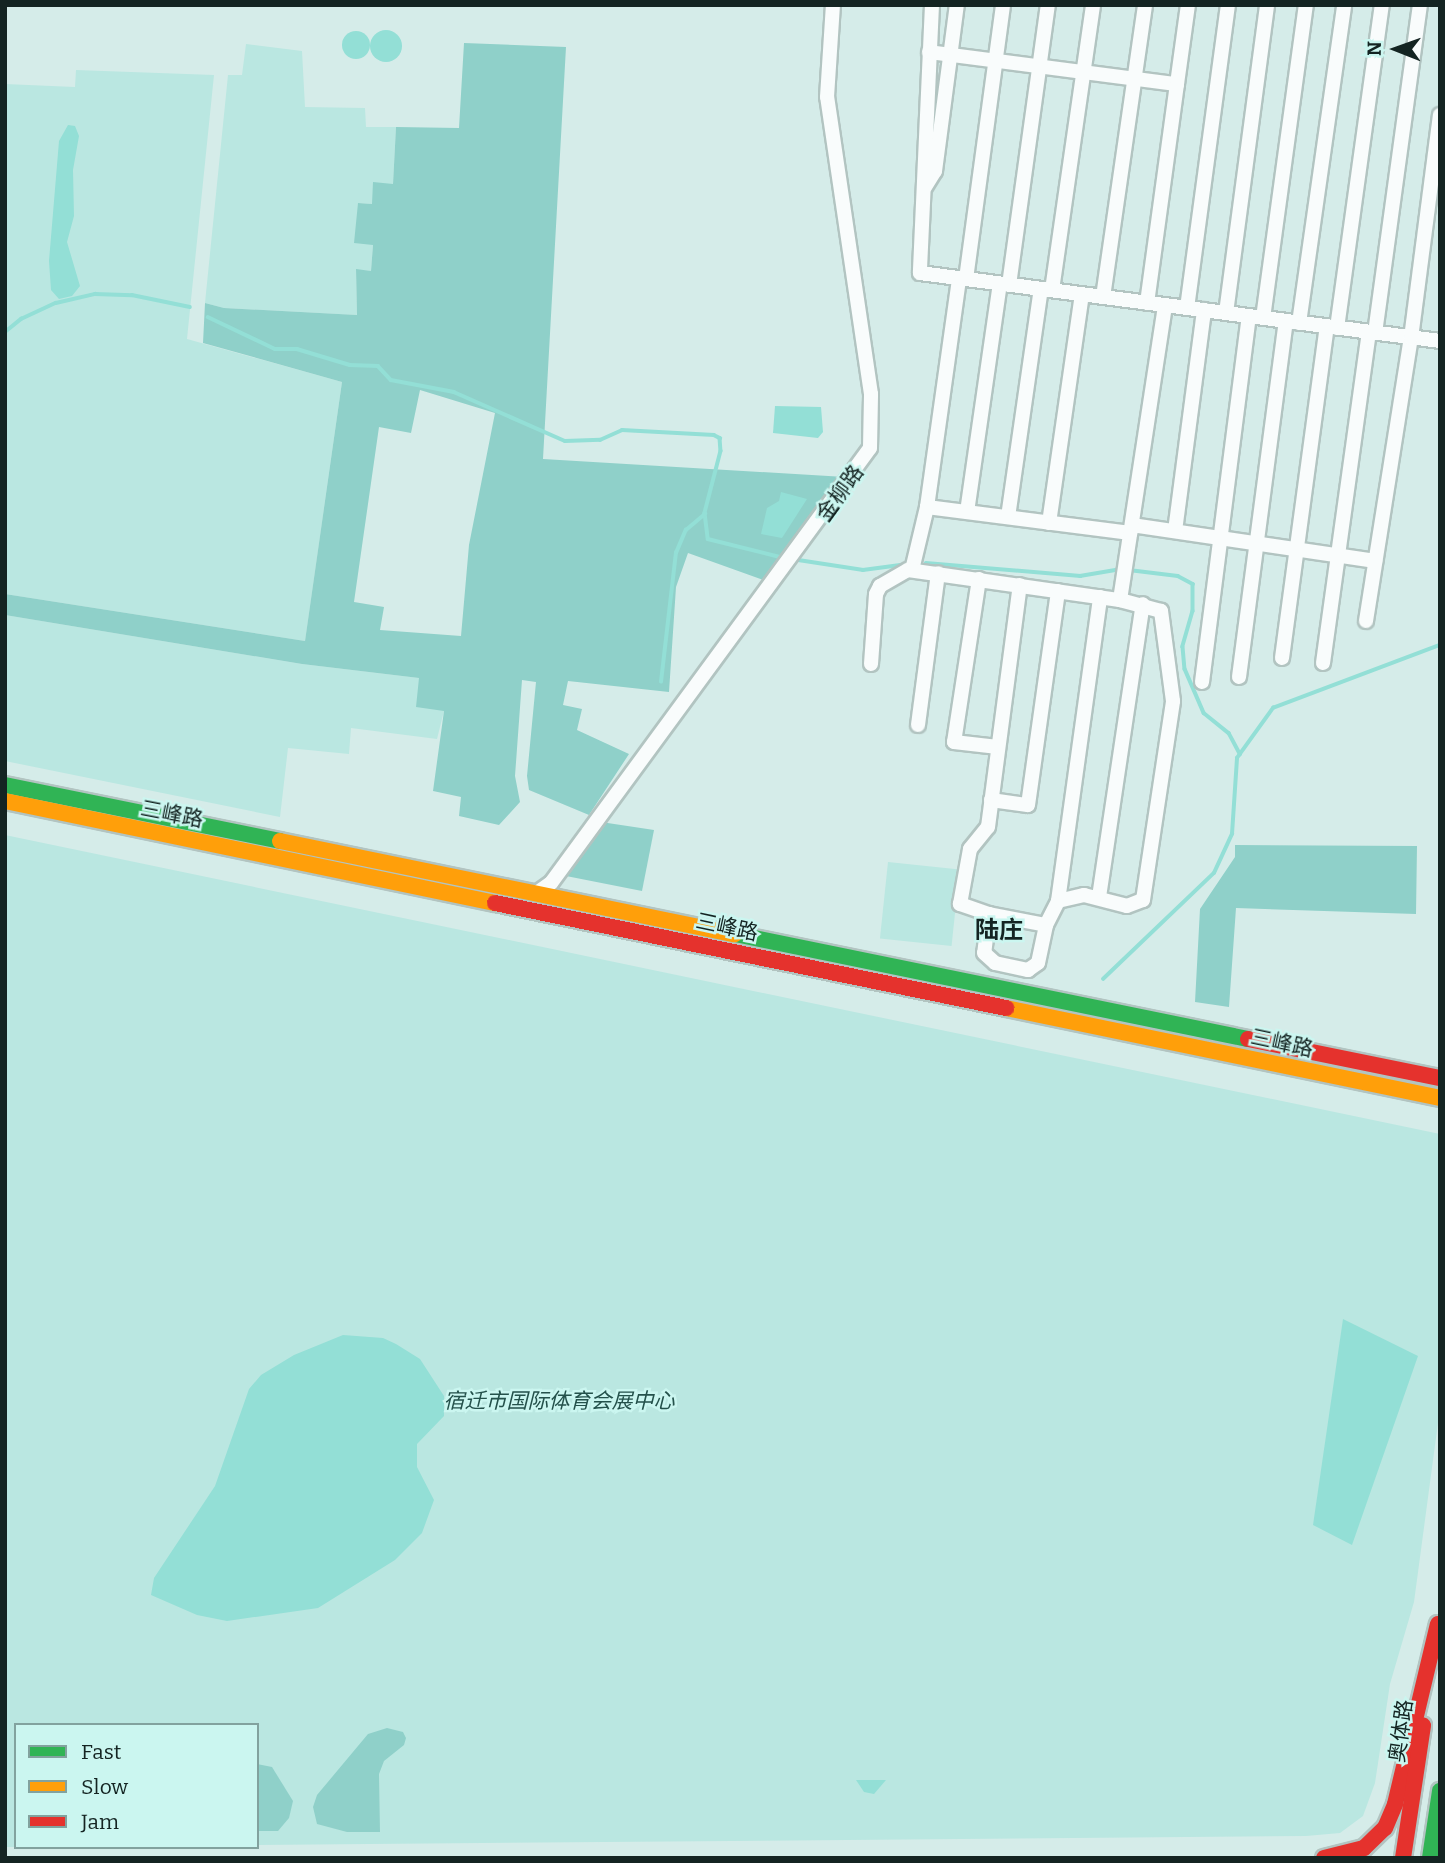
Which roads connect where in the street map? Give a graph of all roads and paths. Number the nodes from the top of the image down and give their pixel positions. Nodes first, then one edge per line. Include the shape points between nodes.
1 (834, 5) edge
2 (932, 5) edge
3 (957, 5) edge
4 (1003, 5) edge
5 (1048, 5) edge
6 (1093, 5) edge
7 (1145, 5) edge
8 (1188, 5) edge
9 (1228, 5) edge
10 (1267, 5) edge
11 (1306, 5) edge
12 (1344, 5) edge
13 (1382, 5) edge
14 (1420, 5) edge
15 (929, 52) junction
16 (950, 55) junction
17 (996, 61) junction
18 (1040, 66) junction
19 (1084, 72) junction
20 (1134, 79) junction
21 (1177, 84) junction
22 (1440, 115) edge
23 (924, 188) junction
24 (962, 279) junction
25 (1004, 284) junction
26 (1046, 290) junction
27 (1082, 294) junction
28 (1103, 297) junction
29 (1147, 303) junction
30 (1165, 305) junction
31 (1187, 308) junction
32 (1204, 310) junction
33 (1226, 313) junction
34 (1256, 317) junction
35 (1292, 322) junction
36 (1332, 327) junction
37 (1372, 332) junction
38 (1411, 338) junction
39 (1440, 341) edge
40 (927, 507) junction
41 (967, 512) junction
42 (1008, 517) junction
43 (1049, 523) junction
44 (1131, 529) junction
45 (1175, 531) junction
46 (1222, 538) junction
47 (1256, 543) junction
48 (1297, 549) junction
49 (1338, 555) junction
50 (1375, 561) junction
51 (912, 570) junction
52 (939, 573) junction
53 (979, 579) junction
54 (1020, 585) junction
55 (1058, 591) junction
56 (1100, 597) junction
57 (1120, 600) junction
58 (1143, 604) junction
59 (1366, 621) dead end
60 (1282, 658) dead end
61 (1323, 663) dead end
62 (870, 664) dead end
63 (1239, 677) dead end
64 (1202, 682) dead end
65 (918, 725) dead end
66 (998, 747) junction
67 (5, 785) edge
68 (991, 800) junction
69 (5, 801) edge
70 (538, 892) junction
71 (1100, 897) junction
72 (1058, 901) junction
73 (989, 914) junction
74 (1045, 925) junction
75 (1017, 968) junction
76 (1017, 1001) junction
77 (1440, 1078) edge
78 (1440, 1098) edge
79 (1439, 1617) edge
80 (1440, 1790) edge
81 (1324, 1858) edge
82 (1403, 1858) edge
83 (1430, 1858) edge

1 - 70 street, 金柳路 via 827,97 872,402 868,454 551,883
2 - 15 street
3 - 16 street
4 - 17 street
5 - 18 street
6 - 19 street
7 - 20 street
8 - 21 street
9 - 31 street
10 - 33 street
11 - 34 street
12 - 35 street
13 - 36 street
14 - 37 street
15 - 16 street
15 - 23 street
16 - 17 street
16 - 23 street via 934,171
17 - 18 street
17 - 24 street
18 - 19 street
18 - 25 street
19 - 20 street
19 - 26 street
20 - 21 street
20 - 28 street
21 - 29 street
22 - 38 street
23 - 24 street via 920,273
24 - 25 street
24 - 40 street
25 - 26 street
25 - 41 street
26 - 27 street
26 - 42 street
27 - 28 street
27 - 43 street
28 - 29 street
29 - 30 street
30 - 31 street
30 - 44 street
31 - 32 street
32 - 33 street
32 - 45 street
33 - 34 street
34 - 35 street
34 - 46 street
35 - 36 street
35 - 47 street
36 - 37 street
36 - 48 street
37 - 38 street
37 - 49 street
38 - 39 street
38 - 50 street
40 - 41 street
40 - 51 street
41 - 42 street
42 - 43 street
43 - 44 street
44 - 45 street
44 - 57 street
45 - 46 street
46 - 47 street
46 - 64 street
47 - 48 street
47 - 63 street
48 - 49 street
48 - 60 street
49 - 50 street
49 - 61 street
50 - 59 street
51 - 52 street
51 - 62 street via 880,586 876,594
52 - 53 street
52 - 65 street
53 - 54 street
53 - 66 street via 954,742
54 - 55 street
54 - 66 street
55 - 56 street
55 - 68 street via 1028,805
56 - 57 street
56 - 72 street
57 - 58 street
58 - 71 street
58 - 71 street via 1161,611 1164,619 1171,715 1143,900 1127,906
66 - 68 street
67 - 70 main road, 三峰路
68 - 73 street via 986,833 970,849 960,904
69 - 76 main road, 三峰路
70 - 76 main road, 三峰路
71 - 72 street via 1068,895
72 - 74 street
73 - 74 street
73 - 75 street via 984,953 995,962
74 - 75 street via 1038,964 1028,970
75 - 76 street
76 - 77 main road, 三峰路
76 - 78 main road, 三峰路
79 - 81 main road via 1395,1804 1385,1828 1364,1848
79 - 82 main road, 奥体路
80 - 83 main road

